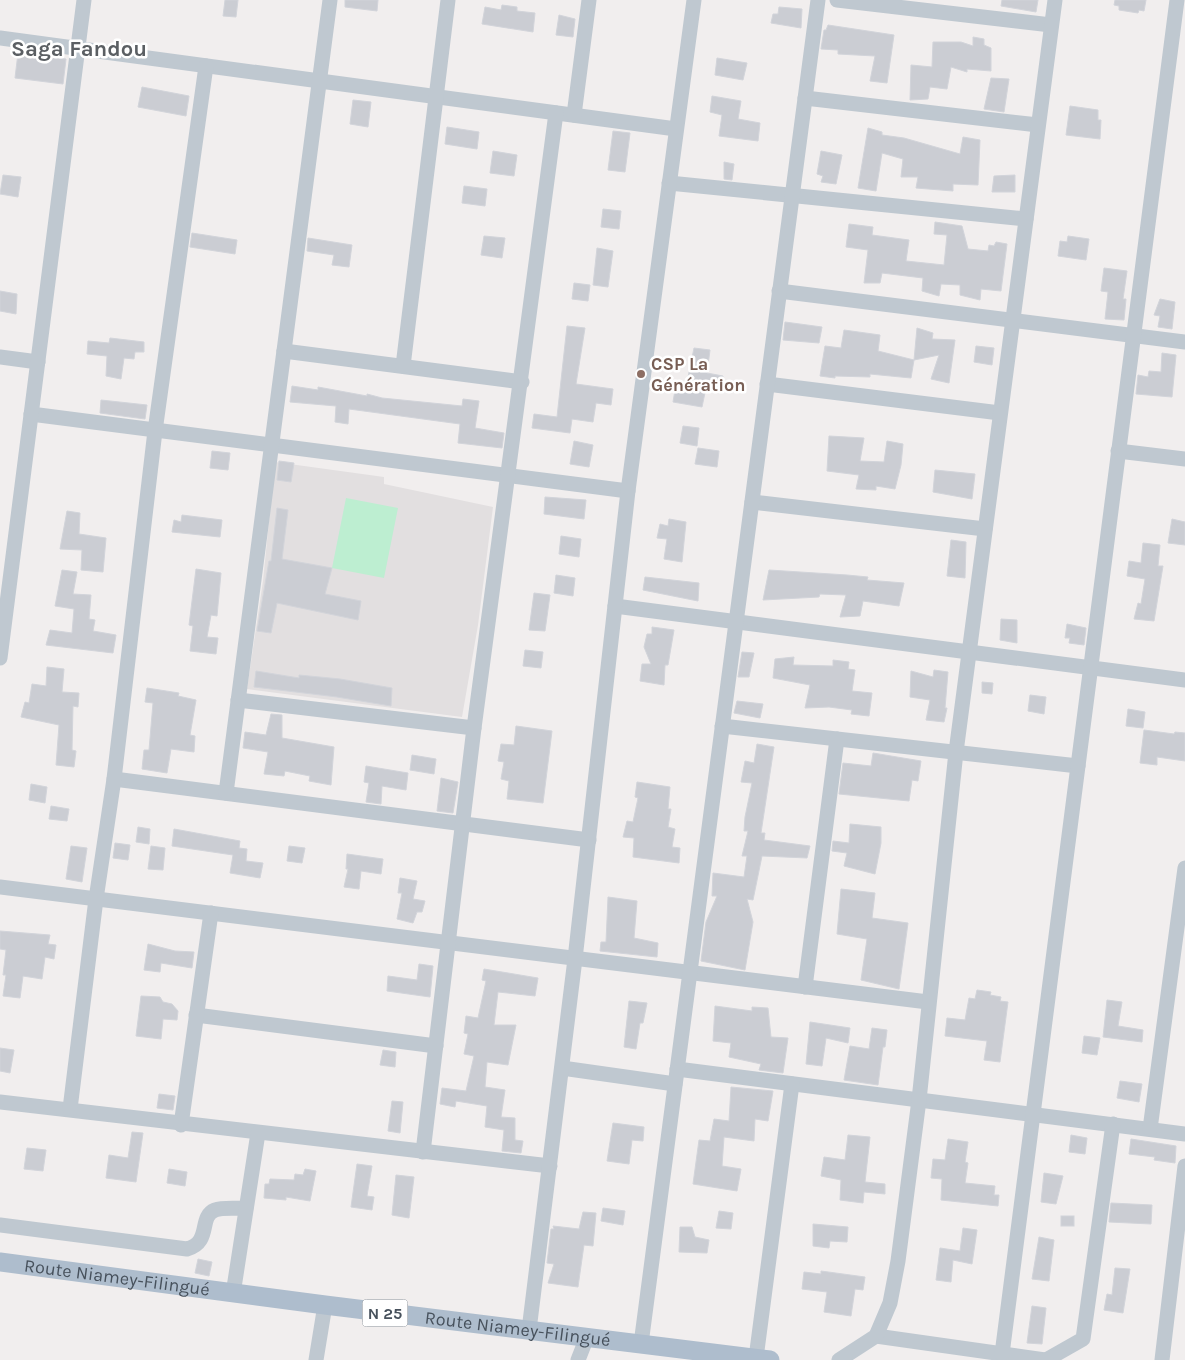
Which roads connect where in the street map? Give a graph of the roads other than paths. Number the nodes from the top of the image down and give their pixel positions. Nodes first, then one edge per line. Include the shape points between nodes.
1 (84, 0) edge
2 (330, 0) edge
3 (448, 0) edge
4 (589, 0) edge
5 (694, 0) edge
6 (818, 0) edge
7 (837, 0) edge
8 (1054, 0) edge
9 (1177, 0) edge
10 (1051, 25) junction
11 (0, 38) edge
12 (78, 49) junction
13 (206, 66) junction
14 (320, 81) junction
15 (436, 97) junction
16 (805, 98) junction
17 (556, 113) junction
18 (574, 115) junction
19 (1038, 125) junction
20 (676, 129) junction
21 (668, 183) junction
22 (792, 195) junction
23 (1026, 219) junction
24 (779, 291) junction
25 (1013, 320) junction
26 (1133, 336) junction
27 (1185, 342) edge
28 (284, 351) junction
29 (0, 357) edge
30 (38, 362) junction
31 (403, 366) junction
32 (522, 382) junction
33 (767, 384) junction
34 (1000, 412) junction
35 (31, 414) junction
36 (155, 431) junction
37 (272, 446) junction
38 (1118, 451) junction
39 (1185, 459) edge
40 (508, 478) junction
41 (628, 491) junction
42 (752, 502) junction
43 (985, 529) junction
44 (615, 606) junction
45 (2, 620) edge
46 (736, 622) junction
47 (969, 652) junction
48 (0, 658) edge
49 (1090, 668) junction
50 (1185, 680) edge
51 (238, 700) junction
52 (722, 726) junction
53 (474, 728) junction
54 (837, 739) junction
55 (956, 752) junction
56 (1078, 766) junction
57 (114, 779) junction
58 (226, 793) junction
59 (462, 823) junction
60 (589, 840) junction
61 (1185, 868) edge
62 (0, 887) edge
63 (96, 899) junction
64 (211, 913) junction
65 (448, 942) junction
66 (575, 958) junction
67 (690, 973) junction
68 (805, 987) junction
69 (928, 1002) junction
70 (196, 1015) junction
71 (436, 1046) junction
72 (562, 1068) junction
73 (676, 1077) junction
74 (792, 1084) junction
75 (919, 1100) junction
76 (0, 1102) edge
77 (70, 1109) junction
78 (1033, 1114) junction
79 (1113, 1124) junction
80 (181, 1125) junction
81 (1150, 1129) junction
82 (258, 1133) junction
83 (1185, 1134) edge
84 (423, 1152) junction
85 (550, 1166) junction
86 (1185, 1166) edge
87 (246, 1208) junction
88 (0, 1225) edge
89 (0, 1262) edge
90 (233, 1294) junction
91 (325, 1305) junction
92 (530, 1330) junction
93 (876, 1336) junction
94 (587, 1337) junction
95 (641, 1344) junction
96 (1002, 1354) junction
97 (694, 1356) edge
98 (763, 1359) edge
99 (316, 1360) edge
100 (578, 1360) edge
101 (839, 1360) edge
102 (1045, 1360) edge
103 (1162, 1360) edge

1 - 12 street
2 - 14 street
3 - 15 street
4 - 18 street
5 - 20 street
6 - 16 street
7 - 10 street
8 - 10 street
9 - 26 street
10 - 19 street
11 - 12 street
12 - 13 street
12 - 30 street
13 - 14 street
13 - 36 street
14 - 15 street
14 - 28 street
15 - 17 street
15 - 31 street
16 - 19 street
16 - 22 street
17 - 18 street
17 - 32 street
18 - 20 street
19 - 23 street
20 - 21 street
21 - 22 street
21 - 41 street
22 - 23 street
22 - 24 street
23 - 25 street
24 - 25 street
24 - 33 street
25 - 26 street
25 - 34 street
26 - 27 street
26 - 38 street
28 - 31 street
28 - 37 street
29 - 30 street
30 - 35 street
31 - 32 street
32 - 40 street
33 - 34 street
33 - 42 street
34 - 43 street
35 - 36 street
35 - 45 street
36 - 37 street
36 - 57 street
37 - 40 street
37 - 51 street
38 - 39 street
38 - 49 street
40 - 41 street
40 - 53 street
41 - 44 street
42 - 43 street
42 - 46 street
43 - 47 street
44 - 46 street
44 - 60 street
45 - 48 street
46 - 47 street
46 - 52 street
47 - 49 street
47 - 55 street
49 - 50 street
49 - 56 street
51 - 53 street
51 - 58 street
52 - 54 street
52 - 67 street
53 - 59 street
54 - 55 street
54 - 68 street
55 - 56 street
55 - 69 street
56 - 78 street
57 - 58 street
57 - 63 street
58 - 59 street
59 - 60 street
59 - 65 street
60 - 66 street
61 - 81 street
62 - 63 street
63 - 64 street
63 - 77 street
64 - 65 street
64 - 70 street
65 - 66 street
65 - 71 street
66 - 67 street
66 - 72 street
67 - 68 street
67 - 73 street
68 - 69 street
69 - 75 street
70 - 71 street
70 - 80 street
71 - 84 street
72 - 73 street
72 - 85 street
73 - 74 street
73 - 95 street
74 - 75 street
74 - 98 street
75 - 78 street
75 - 93 street via 898,1260 890,1303
76 - 77 street
77 - 80 street
78 - 79 street
78 - 96 street
79 - 81 street
79 - 102 street via 1083,1339
80 - 82 street
81 - 83 street
82 - 84 street
82 - 87 street
84 - 85 street
85 - 92 street
86 - 103 street
87 - 88 street via 216,1210 206,1220 201,1241 187,1249
87 - 90 street
89 - 90 main road, Route Niamey-Filingué / N 25
90 - 91 main road, Route Niamey-Filingué / N 25
91 - 92 main road, Route Niamey-Filingué / N 25
91 - 99 street
92 - 94 main road, Route Niamey-Filingué / N 25
93 - 96 street
93 - 101 street
94 - 95 main road, Route Niamey-Filingué / N 25
94 - 100 street
95 - 97 main road, Route Niamey-Filingué / N 25
96 - 102 street
97 - 98 main road, Route Niamey-Filingué / N 25

